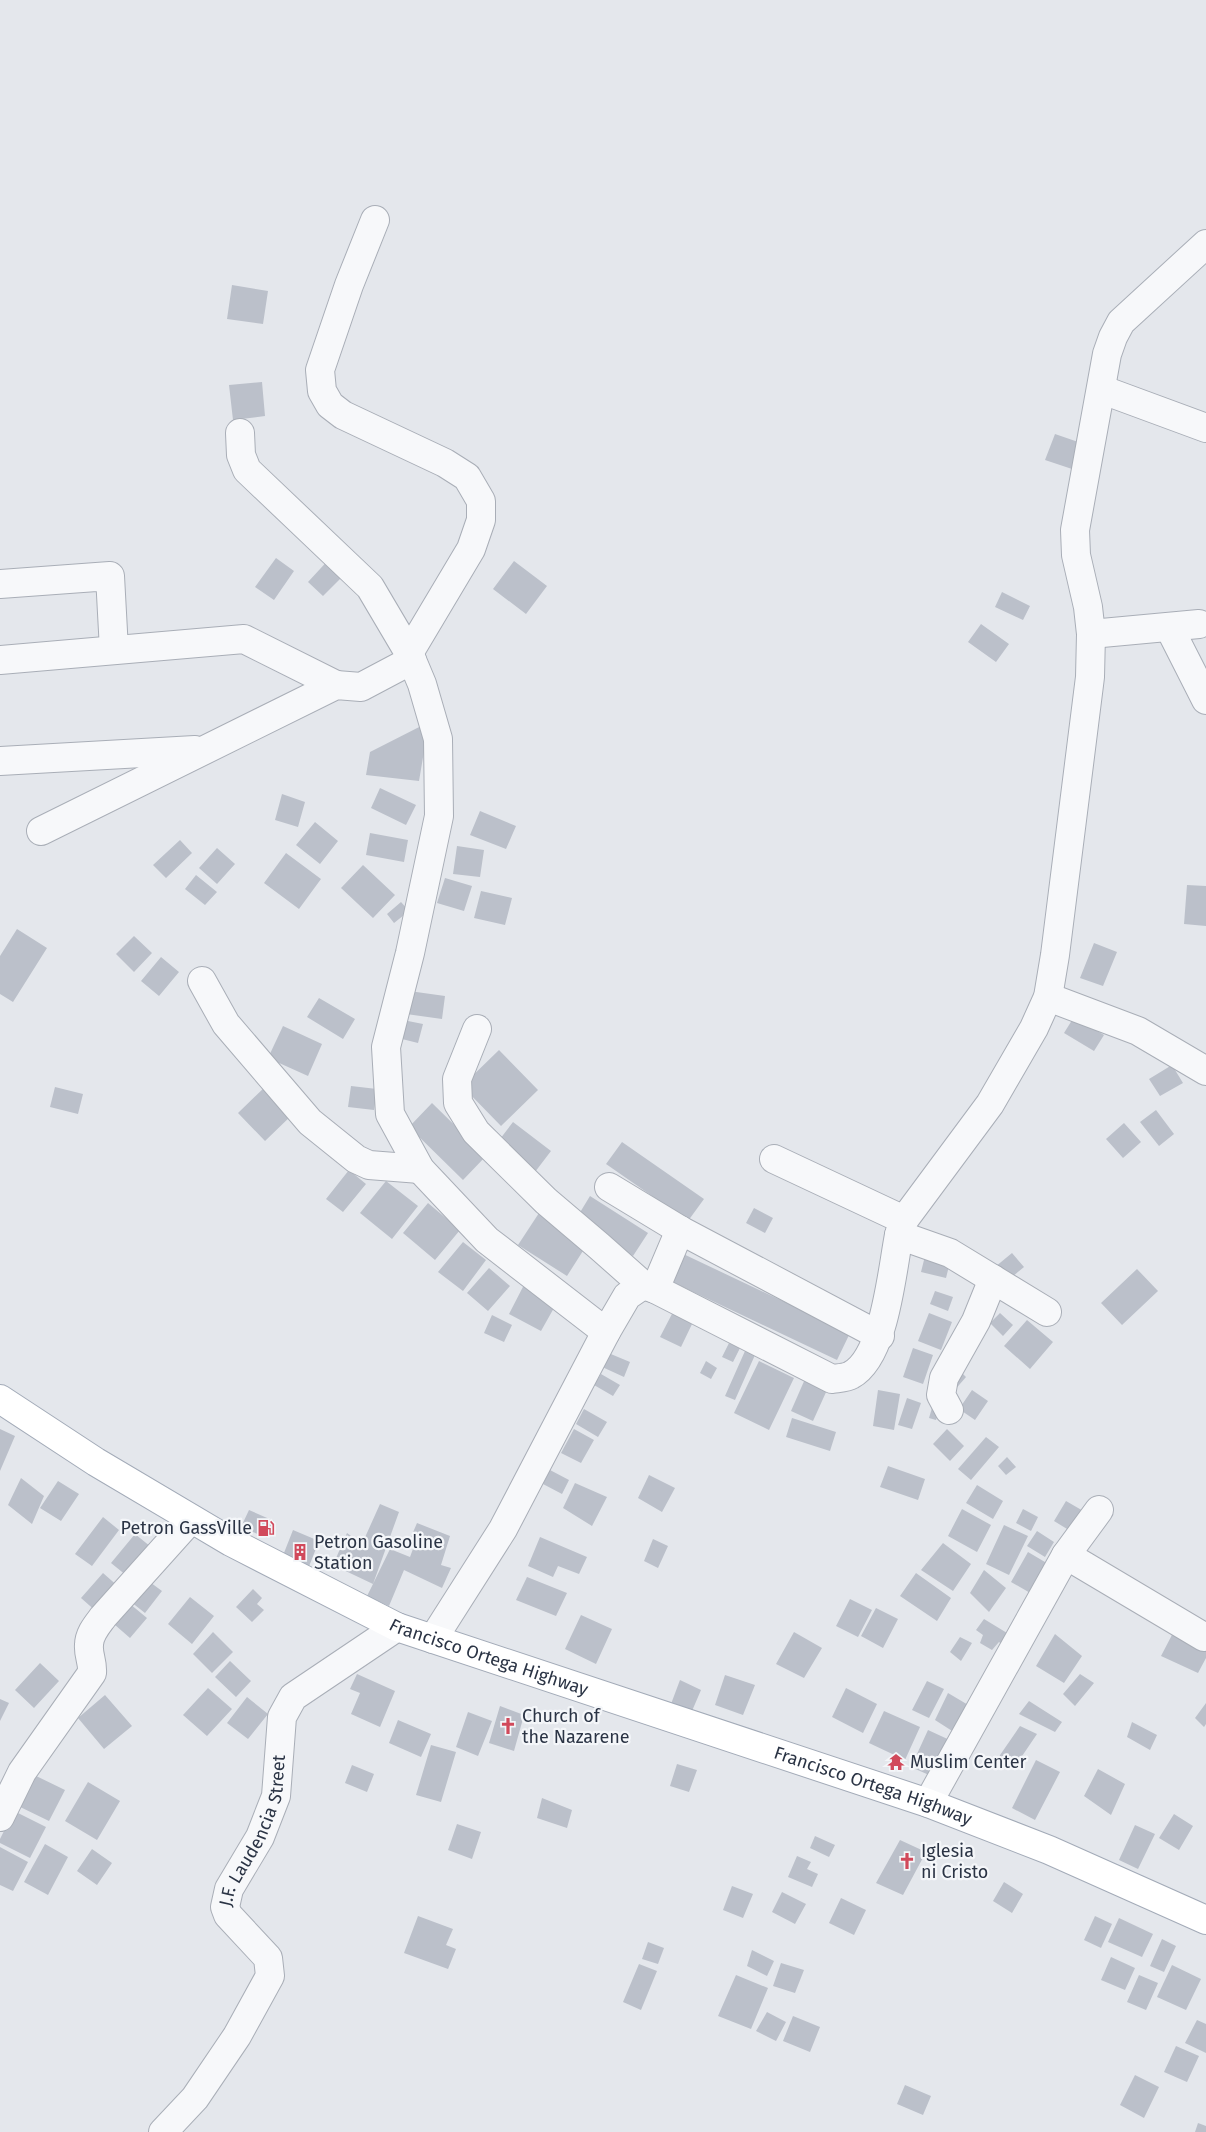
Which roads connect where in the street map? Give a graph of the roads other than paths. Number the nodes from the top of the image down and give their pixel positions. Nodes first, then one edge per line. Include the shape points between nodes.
1 (375, 220) dead end
2 (1206, 244) edge
3 (1102, 390) junction
4 (1206, 428) edge
5 (240, 433) dead end
6 (0, 584) edge
7 (1199, 624) dead end
8 (1169, 627) junction
9 (1091, 634) junction
10 (114, 650) junction
11 (410, 656) junction
12 (0, 660) edge
13 (336, 685) junction
14 (1206, 700) edge
15 (206, 749) junction
16 (0, 761) edge
17 (41, 830) dead end
18 (202, 982) dead end
19 (1048, 997) junction
20 (477, 1029) dead end
21 (1206, 1071) edge
22 (774, 1159) dead end
23 (420, 1169) junction
24 (609, 1187) dead end
25 (902, 1227) junction
26 (680, 1230) junction
27 (993, 1279) junction
28 (649, 1287) junction
29 (1047, 1312) dead end
30 (606, 1332) junction
31 (880, 1336) junction
32 (0, 1399) edge
33 (949, 1410) dead end
34 (1099, 1510) dead end
35 (191, 1519) junction
36 (1066, 1555) junction
37 (397, 1627) junction
38 (1204, 1637) dead end
39 (433, 1639) junction
40 (928, 1803) junction
41 (0, 1817) edge
42 (1206, 1920) edge
43 (164, 2132) edge

1 - 11 street via 320,370 322,391 330,404 344,415 445,463 467,477 481,501 481,520 471,549
2 - 3 street via 1121,322 1108,354
3 - 4 street
3 - 9 street via 1076,530 1076,554
5 - 11 street via 241,455 247,470 370,587
6 - 10 street via 110,576
7 - 8 street
8 - 9 street
8 - 14 street
9 - 19 street via 1089,687
10 - 12 street
10 - 13 street via 244,639
11 - 13 street via 361,688
11 - 23 street via 438,739 439,816 386,1047 390,1114
13 - 15 street
15 - 16 street
15 - 17 street
18 - 23 street via 226,1024 310,1122 356,1159 369,1165
19 - 21 street via 1138,1031
19 - 25 street via 990,1104
20 - 28 street via 457,1079 458,1103 476,1132 546,1201
22 - 25 street
23 - 30 street via 487,1240
24 - 26 street
25 - 27 street
25 - 31 street
26 - 28 street
26 - 31 street
27 - 29 street
27 - 33 street via 976,1321 944,1378 941,1395
28 - 30 street via 627,1296
28 - 31 street via 832,1378 851,1376 864,1364
30 - 39 street via 503,1529
32 - 35 main road, Francisco Ortega Highway
34 - 36 street
35 - 37 main road, Francisco Ortega Highway
35 - 41 street via 93,1631 88,1647 93,1663 92,1673 22,1772
36 - 38 street
36 - 40 street
37 - 39 main road, Francisco Ortega Highway
37 - 43 street, J.F. Laudencia Street via 293,1696 286,1707 280,1729 276,1796 260,1837 230,1889 225,1907 228,1915 268,1958 270,1976 237,2036 195,2098
39 - 40 main road, Francisco Ortega Highway
40 - 42 main road, Francisco Ortega Highway via 1049,1850

